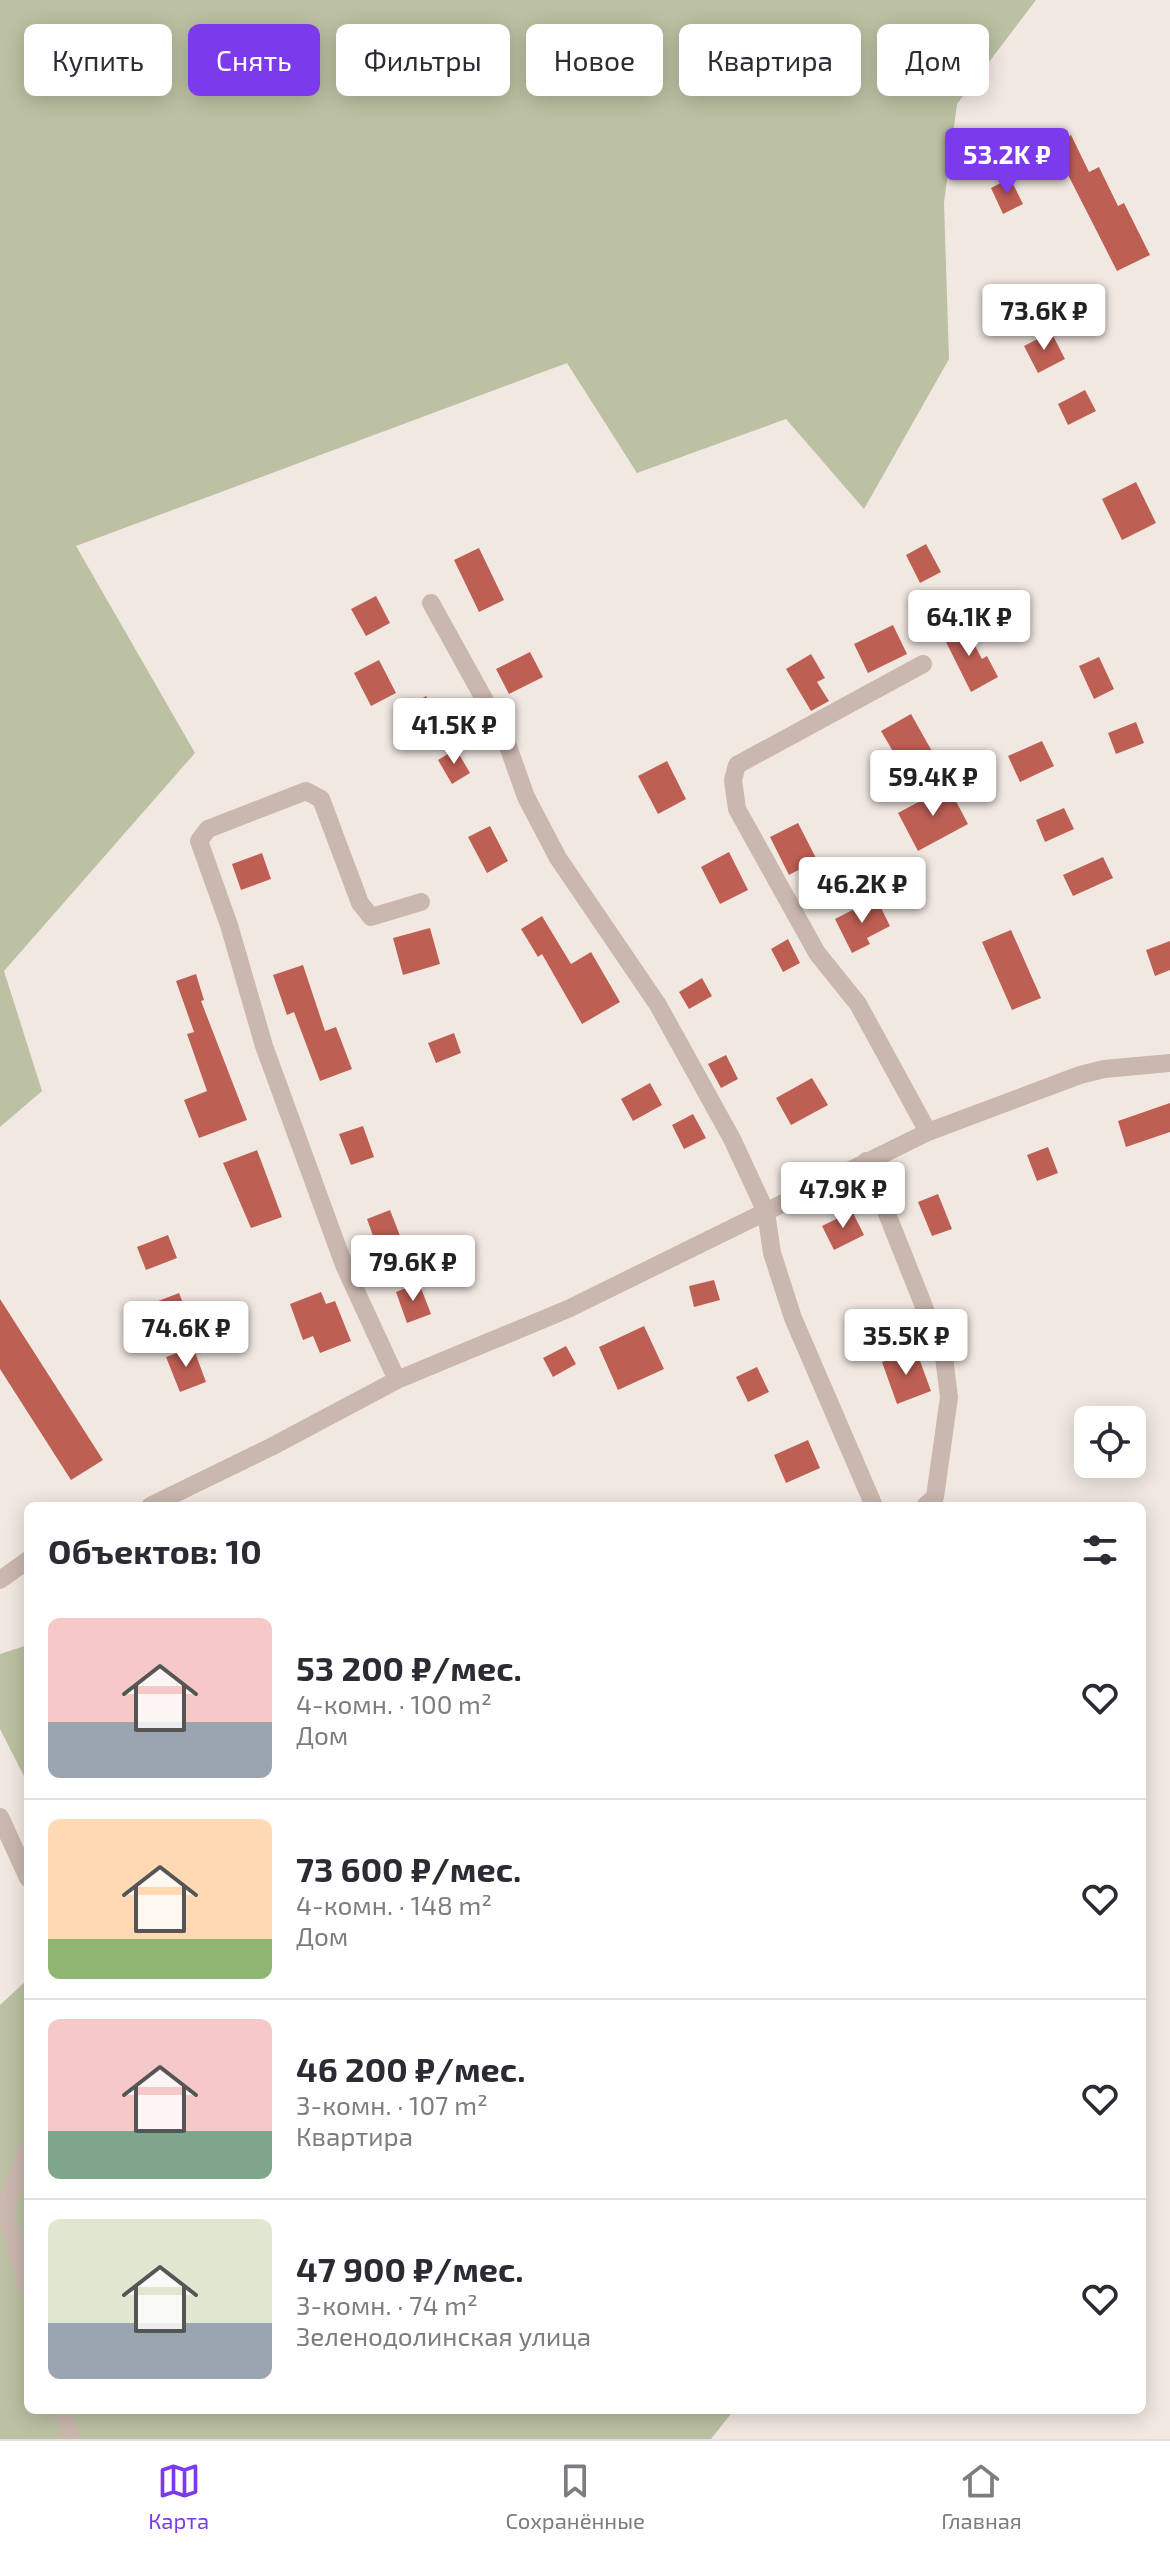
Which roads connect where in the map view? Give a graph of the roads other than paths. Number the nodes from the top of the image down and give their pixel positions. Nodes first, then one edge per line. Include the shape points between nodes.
1 (431, 603) dead end
2 (923, 664) dead end
3 (421, 902) dead end
4 (1170, 1063) edge
5 (928, 1132) junction
6 (866, 1161) junction
7 (766, 1212) junction
8 (397, 1380) junction
9 (158, 1502) edge
10 (872, 1502) edge
11 (929, 1502) edge
12 (24, 1563) edge
13 (0, 1580) edge
14 (0, 1817) edge
15 (24, 1869) edge
16 (24, 2158) edge
17 (24, 2275) edge
18 (64, 2414) edge
19 (71, 2439) edge

1 - 7 street via 504,735 526,797 558,858 658,1005
2 - 5 street via 737,765 733,780 737,809 809,940 858,1004
3 - 8 street via 371,917 360,903 321,799 306,791 208,829 199,841 264,1046 344,1265
4 - 5 street via 1080,1075
5 - 6 street
6 - 7 street
6 - 11 street via 944,1357 949,1397 935,1497
7 - 8 street via 568,1309
7 - 10 street via 772,1253 793,1318
8 - 9 street
12 - 13 street
14 - 15 street
16 - 17 street via 5,2209
18 - 19 street

